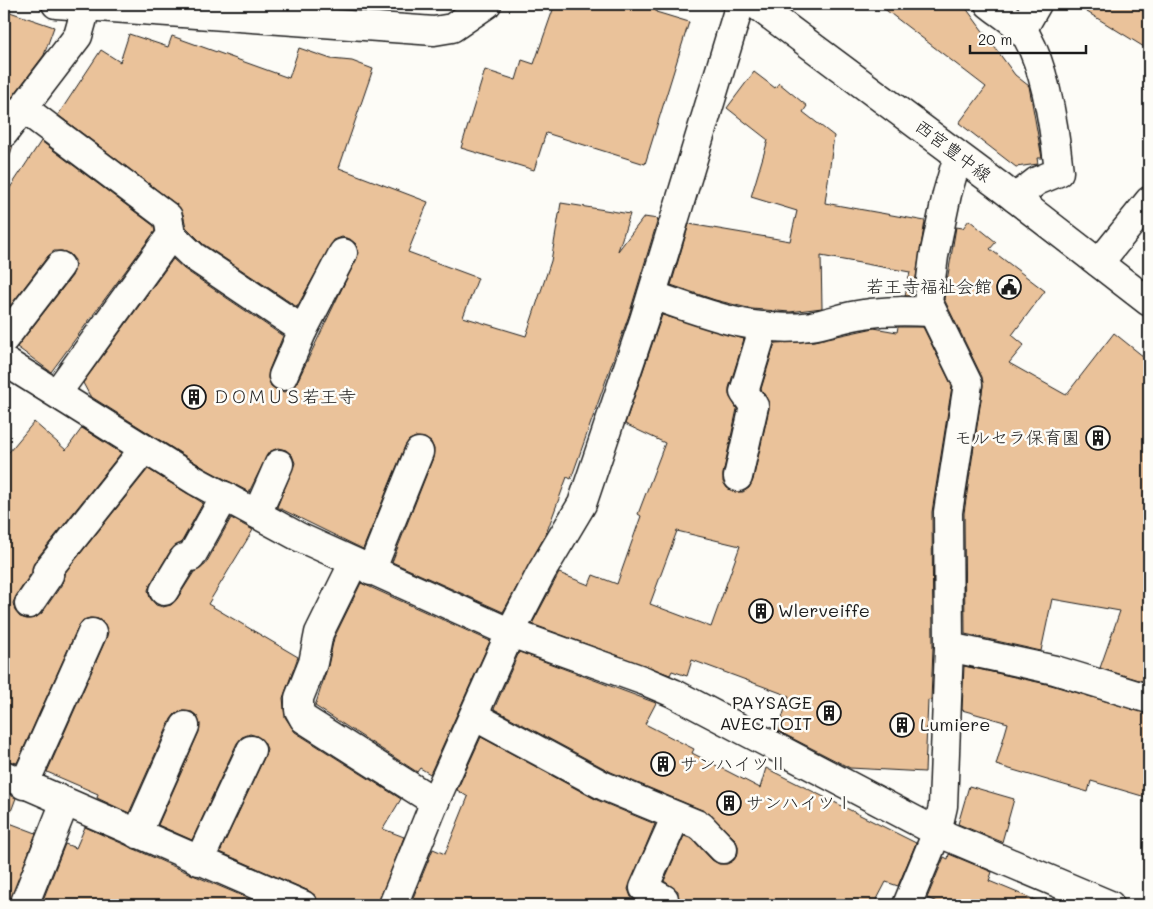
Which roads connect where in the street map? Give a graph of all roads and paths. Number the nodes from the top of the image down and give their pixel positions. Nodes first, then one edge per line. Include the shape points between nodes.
1 (56, 4) edge
2 (487, 4) edge
3 (989, 4) edge
4 (1037, 4) edge
5 (86, 5) edge
6 (758, 6) edge
7 (205, 9) edge
8 (1021, 32) junction
9 (23, 108) junction
10 (4, 133) edge
11 (958, 156) junction
12 (1015, 198) junction
13 (1149, 201) edge
14 (172, 235) junction
15 (343, 254) dead end
16 (1100, 263) junction
17 (60, 266) dead end
18 (652, 294) junction
19 (1149, 302) edge
20 (932, 312) junction
21 (764, 326) junction
22 (303, 330) junction
23 (4, 339) edge
24 (4, 361) edge
25 (283, 376) dead end
26 (57, 393) junction
27 (144, 449) junction
28 (419, 452) dead end
29 (279, 464) dead end
30 (738, 477) dead end
31 (225, 496) junction
32 (257, 514) junction
33 (362, 567) junction
34 (164, 592) dead end
35 (29, 604) dead end
36 (92, 633) dead end
37 (511, 633) junction
38 (949, 647) junction
39 (1149, 699) edge
40 (474, 716) junction
41 (185, 726) dead end
42 (251, 750) dead end
43 (14, 780) edge
44 (65, 802) junction
45 (434, 802) junction
46 (676, 816) junction
47 (937, 832) junction
48 (138, 834) junction
49 (723, 849) dead end
50 (199, 861) junction
51 (664, 899) dead end
52 (24, 905) edge
53 (303, 905) edge
54 (393, 905) edge
55 (907, 905) edge
56 (1110, 905) edge

1 - 5 street
2 - 7 street via 452,28 434,32
3 - 8 street
4 - 8 street
5 - 7 street
5 - 9 street via 78,36
6 - 11 street, 西宮豊中線
6 - 18 street
8 - 12 street via 1026,36 1036,61 1049,104 1059,172 1037,181
9 - 10 street
9 - 14 street via 168,217
11 - 12 street, 西宮豊中線
11 - 20 street via 934,256 928,302
12 - 16 street, 西宮豊中線
13 - 16 street
14 - 22 street via 193,256
14 - 26 street
15 - 22 street
16 - 19 street, 西宮豊中線
17 - 23 street
18 - 21 street via 738,324
18 - 37 street via 582,504 542,571
20 - 21 street via 894,311 863,314 812,326
20 - 38 street via 968,384 948,512
21 - 30 street via 744,392 754,406
22 - 25 street
24 - 26 street
26 - 27 street
27 - 31 street
27 - 35 street via 47,571 49,575
28 - 33 street
29 - 32 street
31 - 32 street
31 - 34 street via 191,556 184,558
32 - 33 street
33 - 37 street
33 - 45 street via 319,633 313,663 299,698 299,710 304,719
36 - 43 street
37 - 40 street
37 - 47 street via 673,693
38 - 39 street via 1054,670
38 - 47 street via 943,806
40 - 45 street
40 - 46 street via 604,786
41 - 48 street
42 - 50 street
43 - 44 street
44 - 48 street
44 - 52 street
45 - 54 street
46 - 49 street via 701,826
46 - 51 street via 644,888
47 - 55 street
47 - 56 street
48 - 50 street
50 - 53 street

